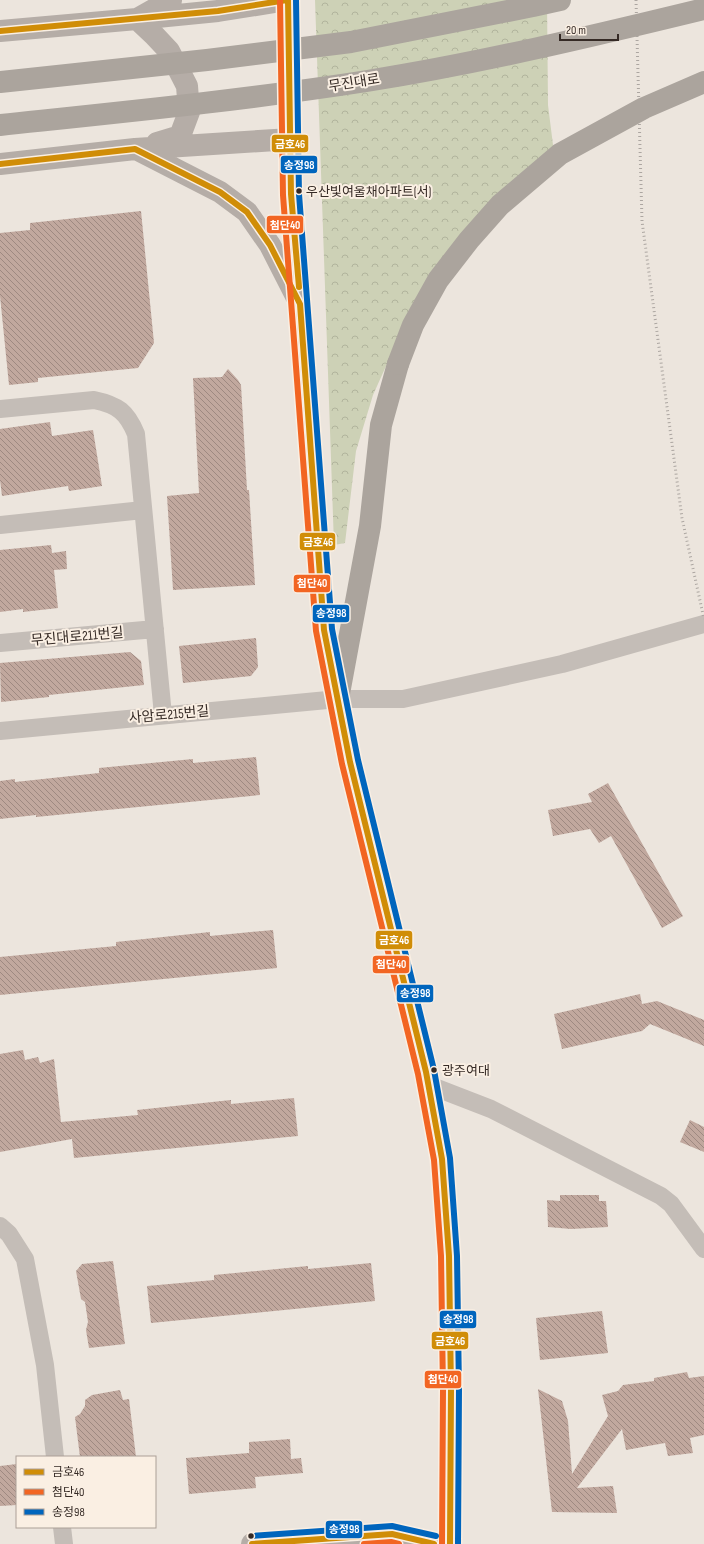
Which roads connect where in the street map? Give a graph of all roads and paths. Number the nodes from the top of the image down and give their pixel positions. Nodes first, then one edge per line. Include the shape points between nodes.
1 (171, 0) edge
2 (288, 0) edge
3 (560, 0) edge
4 (704, 10) edge
5 (137, 20) junction
6 (0, 31) edge
7 (0, 82) edge
8 (704, 82) edge
9 (0, 125) edge
10 (291, 139) junction
11 (135, 149) junction
12 (0, 164) edge
13 (300, 304) junction
14 (0, 409) edge
15 (143, 510) junction
16 (0, 525) edge
17 (704, 624) edge
18 (154, 629) junction
19 (0, 643) edge
20 (338, 699) junction
21 (163, 715) junction
22 (0, 731) edge
23 (428, 1084) junction
24 (0, 1226) edge
25 (704, 1249) edge
26 (55, 1456) edge
27 (62, 1528) edge
28 (64, 1544) edge
29 (252, 1544) edge
30 (434, 1544) edge
31 (450, 1544) edge

1 - 5 main road
2 - 5 main road
2 - 10 main road
3 - 7 highway, bridge via 351,42
4 - 9 highway, 무진대로, bridge via 499,55 368,80 239,100
5 - 6 main road
5 - 11 main road via 169,51 187,86 189,112 180,136
8 - 20 highway, bridge via 644,108 560,154 500,205 438,280 413,325 398,364 381,425 370,526
10 - 11 main road
10 - 13 main road via 291,194
11 - 12 main road
11 - 13 main road via 220,192 248,212 270,245
13 - 20 main road via 324,630
14 - 15 street via 94,400 108,403 121,410 131,421 136,434
15 - 16 street
15 - 18 street
17 - 20 street, 사암로215번길 via 562,664 403,699
18 - 19 street, 무진대로211번길
18 - 21 street
20 - 21 street, 사암로215번길
20 - 23 main road via 350,762
21 - 22 street, 사암로215번길
23 - 25 street via 491,1109 662,1196 671,1204
23 - 31 main road via 442,1159 449,1256
24 - 26 street via 9,1234 25,1259 45,1365
27 - 28 street
29 - 30 main road via 392,1534

